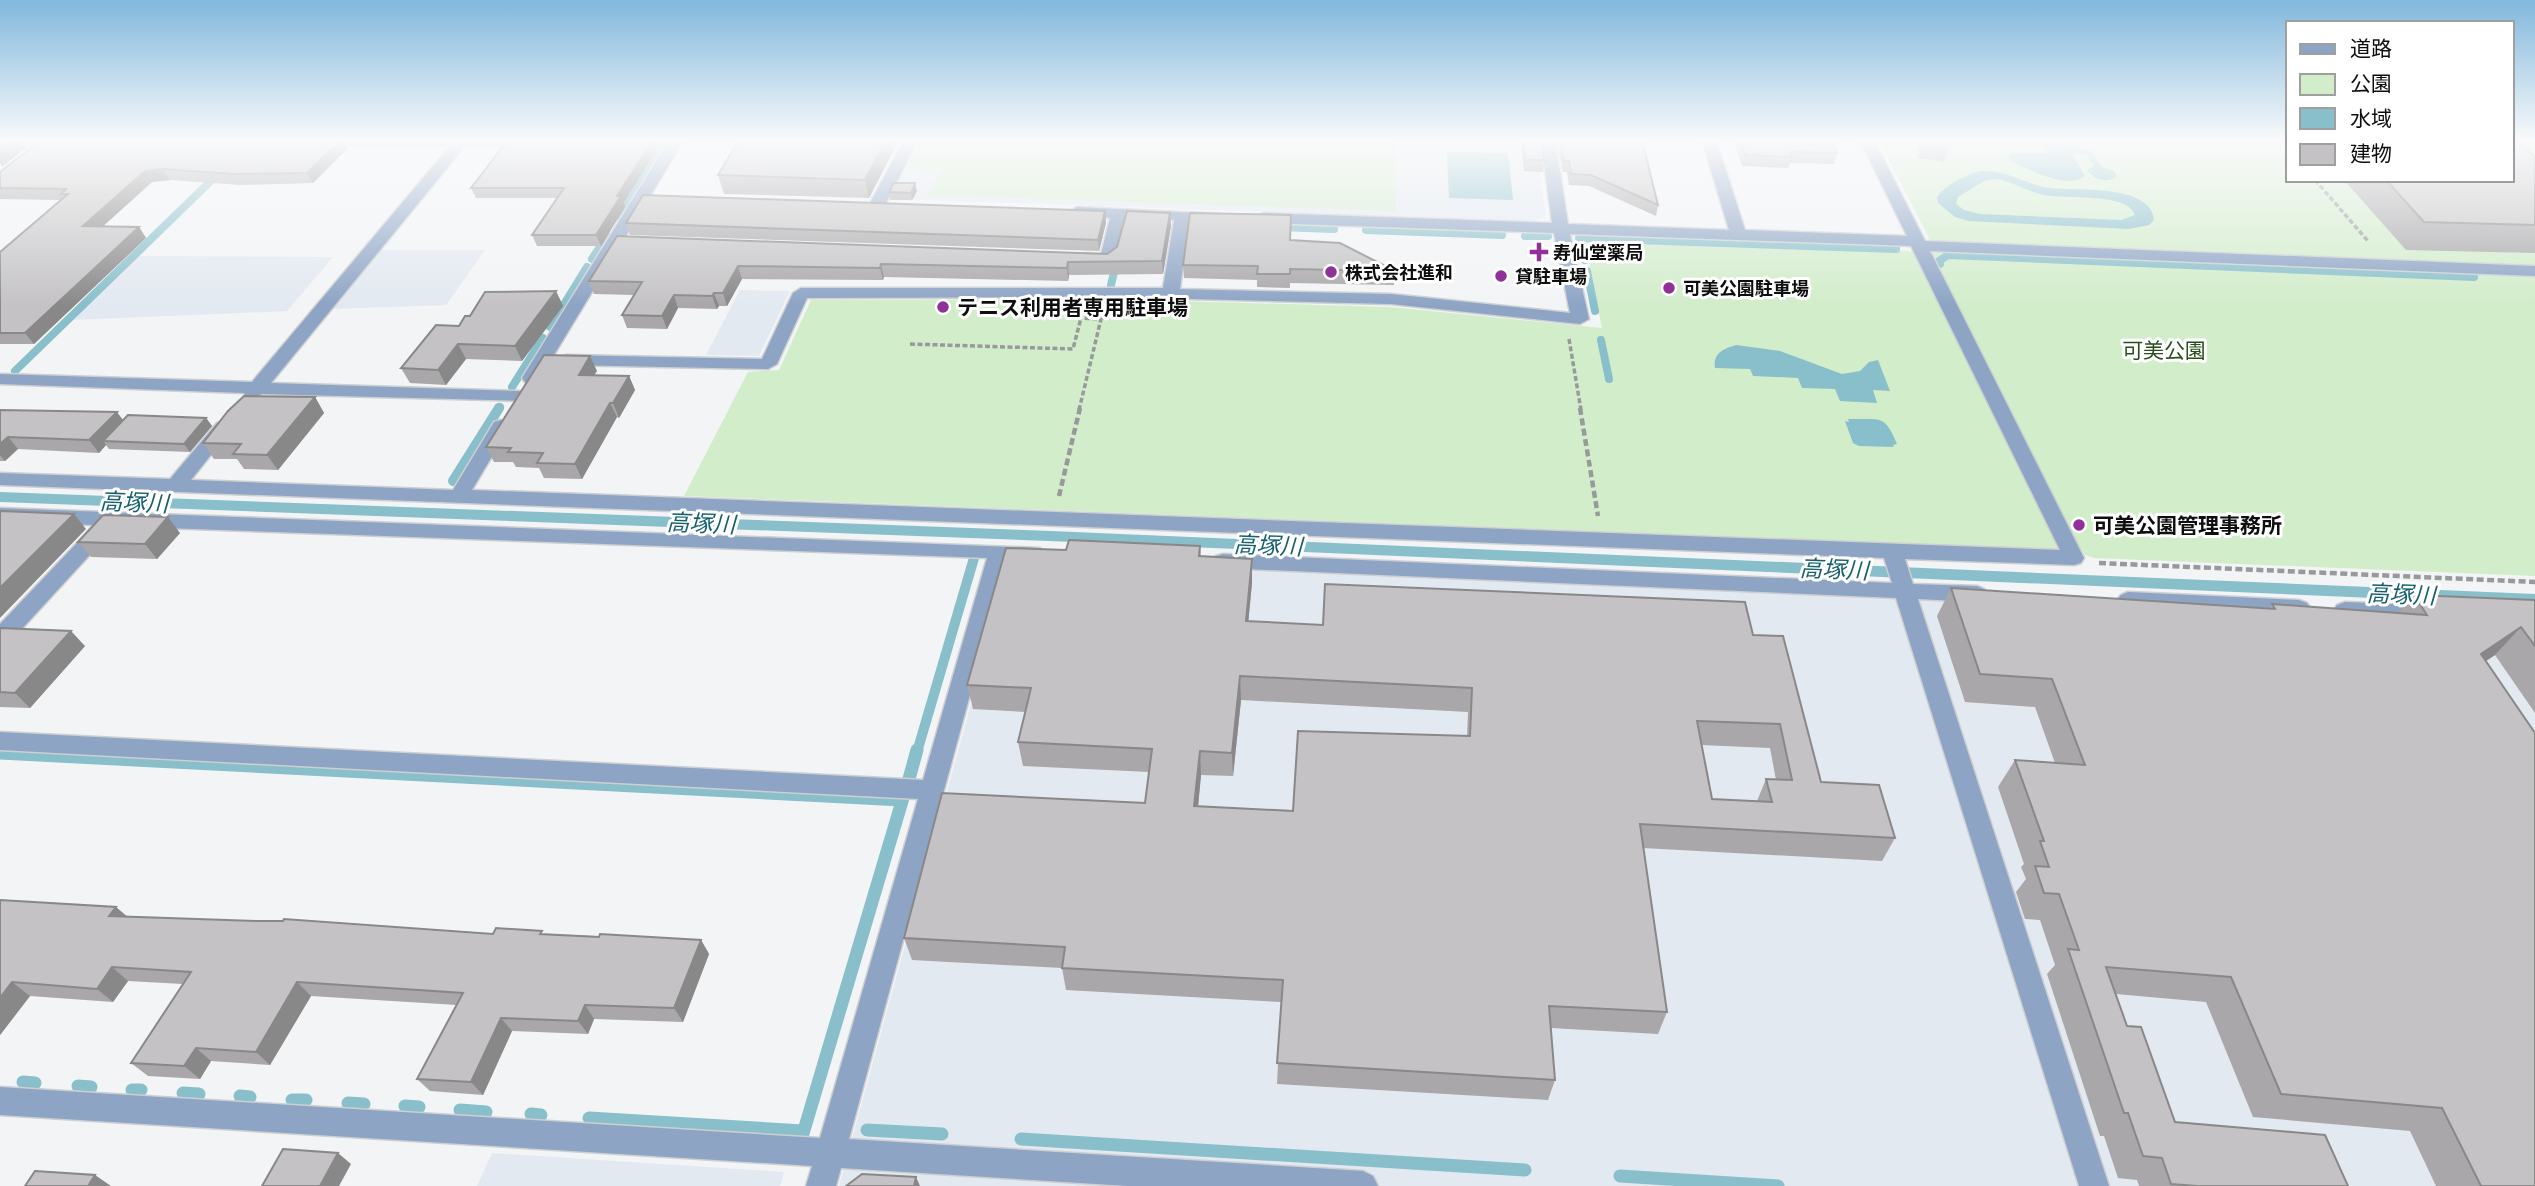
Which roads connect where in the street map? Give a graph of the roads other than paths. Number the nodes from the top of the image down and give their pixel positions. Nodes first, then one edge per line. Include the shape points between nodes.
1 (417, 195) edge
2 (643, 195) edge
3 (882, 195) edge
4 (1556, 195) edge
5 (1726, 195) edge
6 (1894, 195) edge
7 (641, 198) junction
8 (662, 198) edge
9 (877, 205) edge
10 (1066, 212) edge
11 (1119, 214) junction
12 (1182, 216) junction
13 (1561, 229) junction
14 (1739, 235) junction
15 (1918, 243) junction
16 (1066, 257) edge
17 (2535, 271) edge
18 (1171, 293) junction
19 (543, 359) junction
20 (0, 379) edge
21 (257, 388) junction
22 (519, 397) junction
23 (0, 479) edge
24 (175, 486) junction
25 (459, 496) junction
26 (0, 514) edge
27 (111, 519) junction
28 (999, 552) junction
29 (1060, 554) edge
30 (1894, 555) junction
31 (1199, 560) edge
32 (1906, 588) junction
33 (2004, 595) edge
34 (2102, 599) edge
35 (2451, 615) edge
36 (0, 638) edge
37 (0, 741) edge
38 (932, 790) junction
39 (0, 1101) edge
40 (830, 1153) junction
41 (821, 1186) edge
42 (1363, 1186) edge
43 (2094, 1186) edge

1 - 21 street
2 - 7 street
3 - 9 street
4 - 13 street
5 - 14 street
6 - 15 street
7 - 8 street
7 - 19 street via 621,242
10 - 11 street
11 - 12 street
11 - 16 street via 1108,259
12 - 13 street
12 - 18 street
13 - 14 street
13 - 18 street via 1580,318 1391,299
14 - 15 street
15 - 17 street
15 - 30 street via 2074,558
18 - 19 street via 801,293 768,364
19 - 22 street
20 - 21 street
21 - 22 street
21 - 24 street
22 - 25 street
23 - 24 street
24 - 25 street
25 - 30 street via 1055,517
26 - 27 street
27 - 28 street
27 - 36 street
28 - 29 street
28 - 38 street
30 - 32 street
31 - 32 street
32 - 33 street
32 - 43 street
34 - 35 street
37 - 38 street
38 - 40 street
39 - 40 street
40 - 41 street
40 - 42 street

